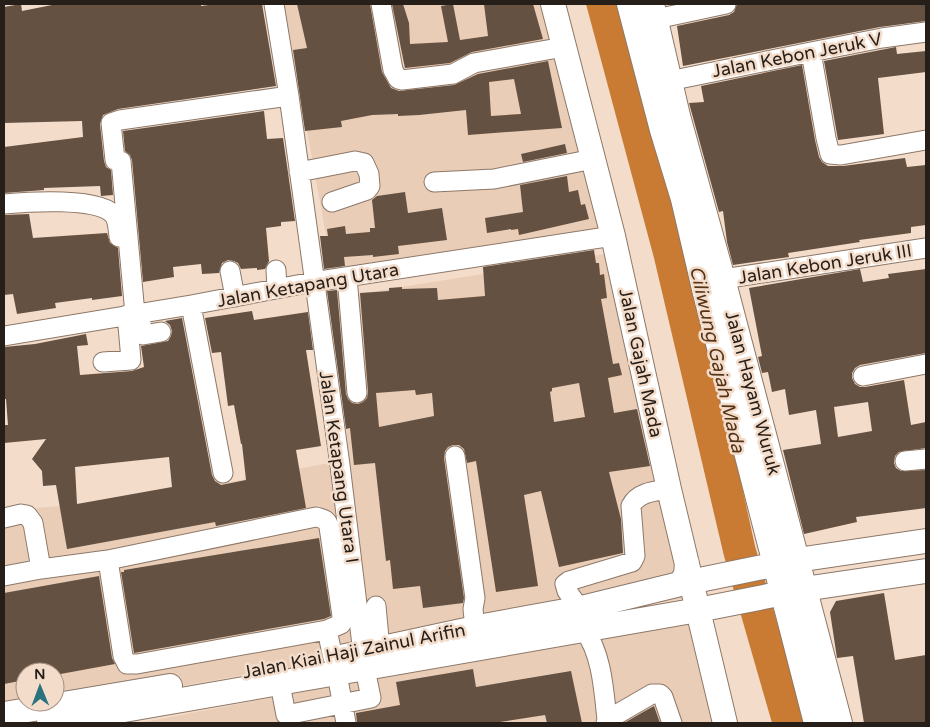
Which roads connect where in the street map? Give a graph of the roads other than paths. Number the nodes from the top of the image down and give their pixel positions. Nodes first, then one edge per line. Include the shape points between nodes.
1 (274, 4) edge
2 (381, 4) edge
3 (553, 4) edge
4 (630, 4) edge
5 (726, 4) edge
6 (654, 11) edge
7 (926, 32) edge
8 (564, 47) junction
9 (811, 52) junction
10 (669, 81) junction
11 (288, 96) junction
12 (926, 140) edge
13 (593, 159) junction
14 (299, 172) junction
15 (434, 182) dead end
16 (332, 202) dead end
17 (4, 204) edge
18 (613, 236) junction
19 (926, 248) edge
20 (230, 271) dead end
21 (347, 277) junction
22 (723, 279) junction
23 (313, 282) junction
24 (235, 297) junction
25 (191, 305) junction
26 (133, 314) junction
27 (161, 332) dead end
28 (4, 336) edge
29 (103, 362) dead end
30 (926, 364) edge
31 (863, 376) dead end
32 (357, 393) dead end
33 (455, 456) dead end
34 (926, 459) edge
35 (905, 462) dead end
36 (223, 473) dead end
37 (669, 489) junction
38 (4, 518) edge
39 (926, 541) edge
40 (108, 560) junction
41 (779, 563) junction
42 (41, 569) junction
43 (926, 571) edge
44 (4, 576) edge
45 (686, 576) junction
46 (787, 592) junction
47 (376, 606) dead end
48 (698, 610) junction
49 (582, 619) junction
50 (482, 627) junction
51 (327, 630) junction
52 (369, 657) junction
53 (127, 664) junction
54 (335, 666) junction
55 (280, 684) junction
56 (132, 700) junction
57 (342, 704) junction
58 (4, 714) edge
59 (606, 722) edge
60 (57, 723) edge
61 (346, 723) edge
62 (672, 723) edge
63 (725, 723) edge
64 (816, 723) edge
65 (840, 723) edge

1 - 11 street, Jalan Ketapang Utara I
2 - 8 street via 393,70 398,80 452,74 474,63
3 - 8 main road, Jalan Gajah Mada
4 - 41 main road, Jalan Hayam Wuruk
5 - 6 street
6 - 10 main road, Jalan Hayam Wuruk
7 - 9 street, Jalan Kebon Jeruk V
8 - 13 main road, Jalan Gajah Mada
9 - 10 street, Jalan Kebon Jeruk V
9 - 12 street via 830,154 841,155
10 - 22 main road, Jalan Hayam Wuruk
11 - 14 street, Jalan Ketapang Utara I
11 - 26 street via 111,123 115,160 121,161
13 - 15 street via 494,179
13 - 18 main road, Jalan Gajah Mada
14 - 16 street via 355,161 364,163 369,174 367,190
14 - 23 street, Jalan Ketapang Utara I
17 - 26 street via 68,202 113,214
18 - 21 street, Jalan Ketapang Utara
18 - 37 main road, Jalan Gajah Mada
19 - 22 street, Jalan Kebon Jeruk III
20 - 24 street
21 - 23 street, Jalan Ketapang Utara
21 - 32 street
22 - 41 main road, Jalan Hayam Wuruk
23 - 24 street, Jalan Ketapang Utara via 277,280
23 - 52 street, Jalan Ketapang Utara I
24 - 25 street, Jalan Ketapang Utara
25 - 26 street, Jalan Ketapang Utara
25 - 36 street
26 - 27 street via 143,335
26 - 28 street, Jalan Ketapang Utara
26 - 29 street via 131,360
30 - 31 street
33 - 50 street via 475,598 473,610
34 - 35 street
37 - 45 main road, Jalan Gajah Mada
37 - 49 street via 634,499 631,506 635,556 632,562 565,584 566,592
38 - 42 street via 27,515 32,523
39 - 41 main road, Jalan Kiai Haji Zainul Arifin
40 - 42 street
40 - 51 street via 324,519 329,527 342,622
40 - 53 street
41 - 45 main road, Jalan Kiai Haji Zainul Arifin via 726,575
41 - 46 main road, Jalan Hayam Wuruk
42 - 44 street
43 - 46 main road, Jalan Kiai Haji Zainul Arifin
45 - 48 main road, Jalan Gajah Mada
45 - 49 main road, Jalan Kiai Haji Zainul Arifin
46 - 48 main road, Jalan Kiai Haji Zainul Arifin
46 - 64 main road, Jalan Hayam Wuruk
46 - 65 main road, Jalan Hayam Wuruk
47 - 52 street
48 - 49 main road, Jalan Kiai Haji Zainul Arifin
48 - 63 main road, Jalan Gajah Mada
49 - 50 main road, Jalan Kiai Haji Zainul Arifin
49 - 52 main road, Jalan Kiai Haji Zainul Arifin
49 - 59 street via 592,640 603,682
50 - 52 main road, Jalan Kiai Haji Zainul Arifin
51 - 53 street
51 - 54 street
52 - 54 main road, Jalan Kiai Haji Zainul Arifin
52 - 57 street via 371,698
53 - 56 street
54 - 55 main road, Jalan Kiai Haji Zainul Arifin
54 - 56 main road, Jalan Kiai Haji Zainul Arifin
54 - 57 street
55 - 56 main road, Jalan Kiai Haji Zainul Arifin
55 - 57 street via 286,715
56 - 58 main road, Jalan Kiai Haji Zainul Arifin
56 - 60 main road, Jalan Kiai Haji Zainul Arifin
57 - 61 street
59 - 62 street via 658,693 663,696

